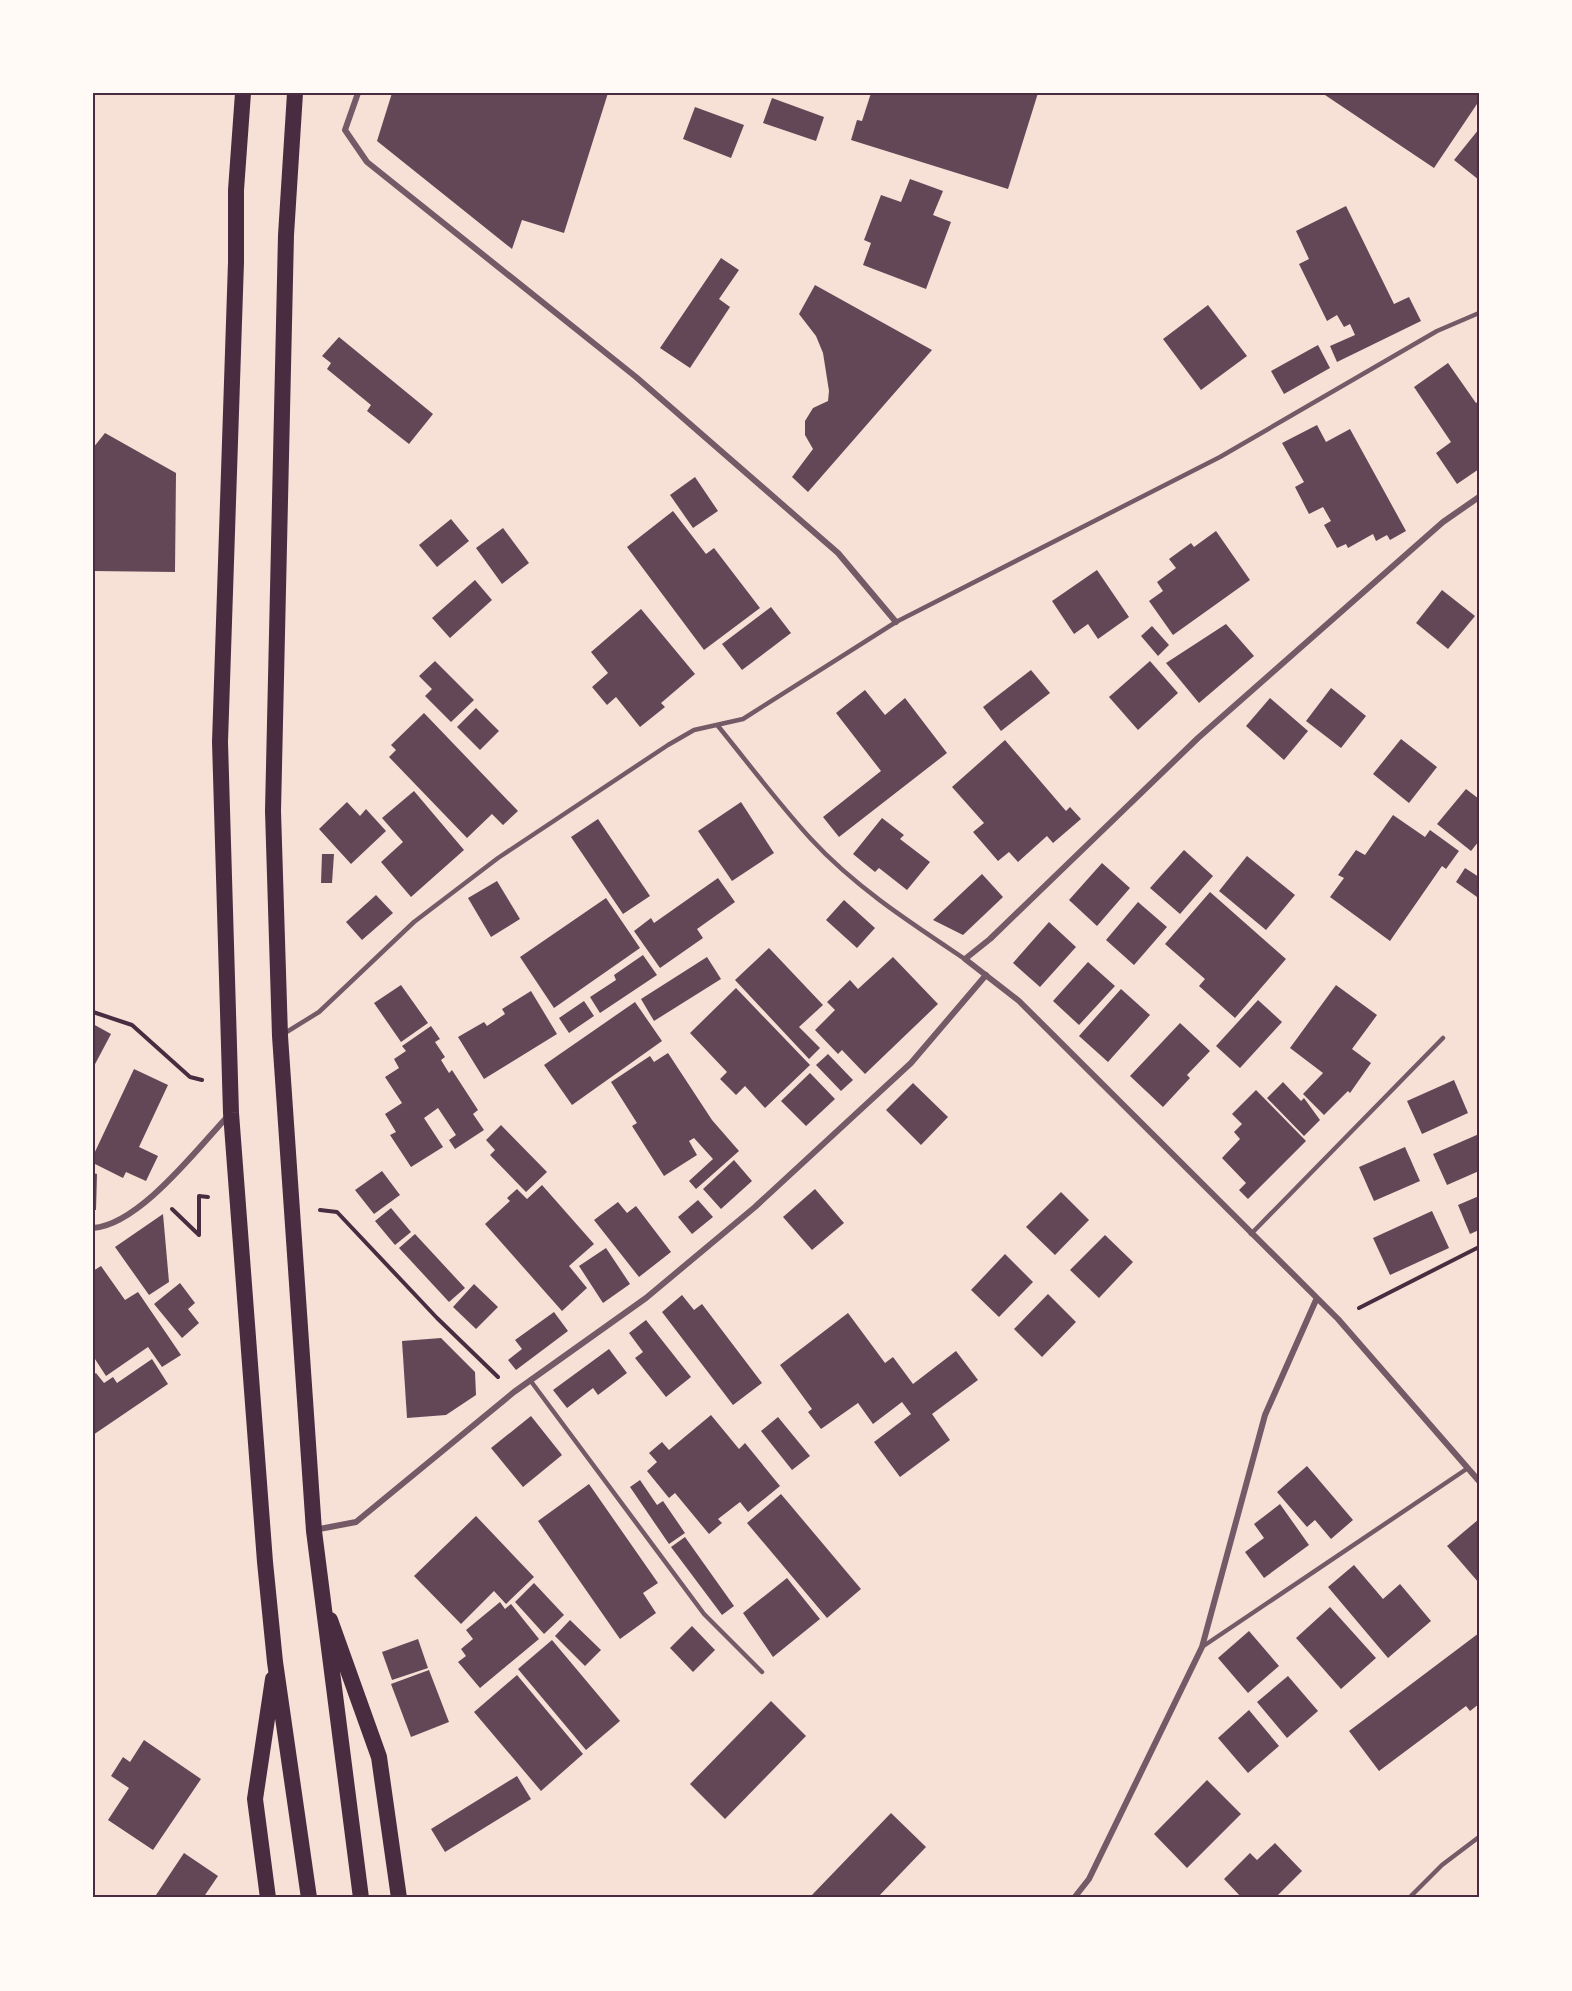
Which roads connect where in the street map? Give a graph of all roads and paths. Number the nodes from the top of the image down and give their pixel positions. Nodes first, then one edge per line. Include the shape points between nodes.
1 (243, 93) edge
2 (295, 93) edge
3 (358, 93) edge
4 (1479, 313) edge
5 (1479, 498) edge
6 (896, 622) junction
7 (717, 726) junction
8 (965, 959) junction
9 (986, 975) junction
10 (93, 1012) edge
11 (280, 1036) junction
12 (1443, 1038) dead end
13 (230, 1086) junction
14 (231, 1113) junction
15 (199, 1196) dead end
16 (337, 1212) dead end
17 (178, 1215) dead end
18 (93, 1228) edge
19 (1251, 1234) junction
20 (1479, 1247) edge
21 (1317, 1300) junction
22 (1338, 1319) junction
23 (530, 1380) junction
24 (514, 1392) junction
25 (1468, 1468) junction
26 (1478, 1478) edge
27 (314, 1530) junction
28 (320, 1591) junction
29 (1202, 1647) junction
30 (275, 1662) junction
31 (762, 1672) dead end
32 (1479, 1837) edge
33 (267, 1898) edge
34 (309, 1898) edge
35 (361, 1898) edge
36 (399, 1898) edge
37 (1074, 1898) edge
38 (1409, 1898) edge

1 - 13 highway via 236,190 219,742
2 - 11 highway via 286,234 273,811
3 - 6 street via 345,130 367,162 707,438 838,553
4 - 6 lane via 1437,331 1210,462
5 - 8 street via 1443,522 1198,738
6 - 7 lane via 743,719
7 - 8 lane via 812,839 842,868 897,914
7 - 11 lane via 694,730 668,745 498,858 414,922 319,1012
8 - 9 street
9 - 19 street via 1019,1001
9 - 23 street via 911,1063 755,1207 646,1298
10 - 13 path via 132,1025 190,1077
11 - 27 highway
12 - 19 lane
13 - 14 highway
14 - 18 street via 136,1210 105,1227
14 - 30 highway
15 - 17 path via 199,1235
16 - 24 path via 437,1318
19 - 21 street
20 - 22 path
21 - 22 street
21 - 29 street via 1264,1415
22 - 25 street
23 - 24 street
23 - 31 lane via 704,1614
24 - 27 street via 356,1521
25 - 26 street
25 - 29 lane
27 - 28 highway
28 - 35 highway
28 - 36 highway via 380,1757
29 - 37 street via 1089,1879
30 - 33 highway via 255,1799
30 - 34 highway
32 - 38 lane via 1442,1865

